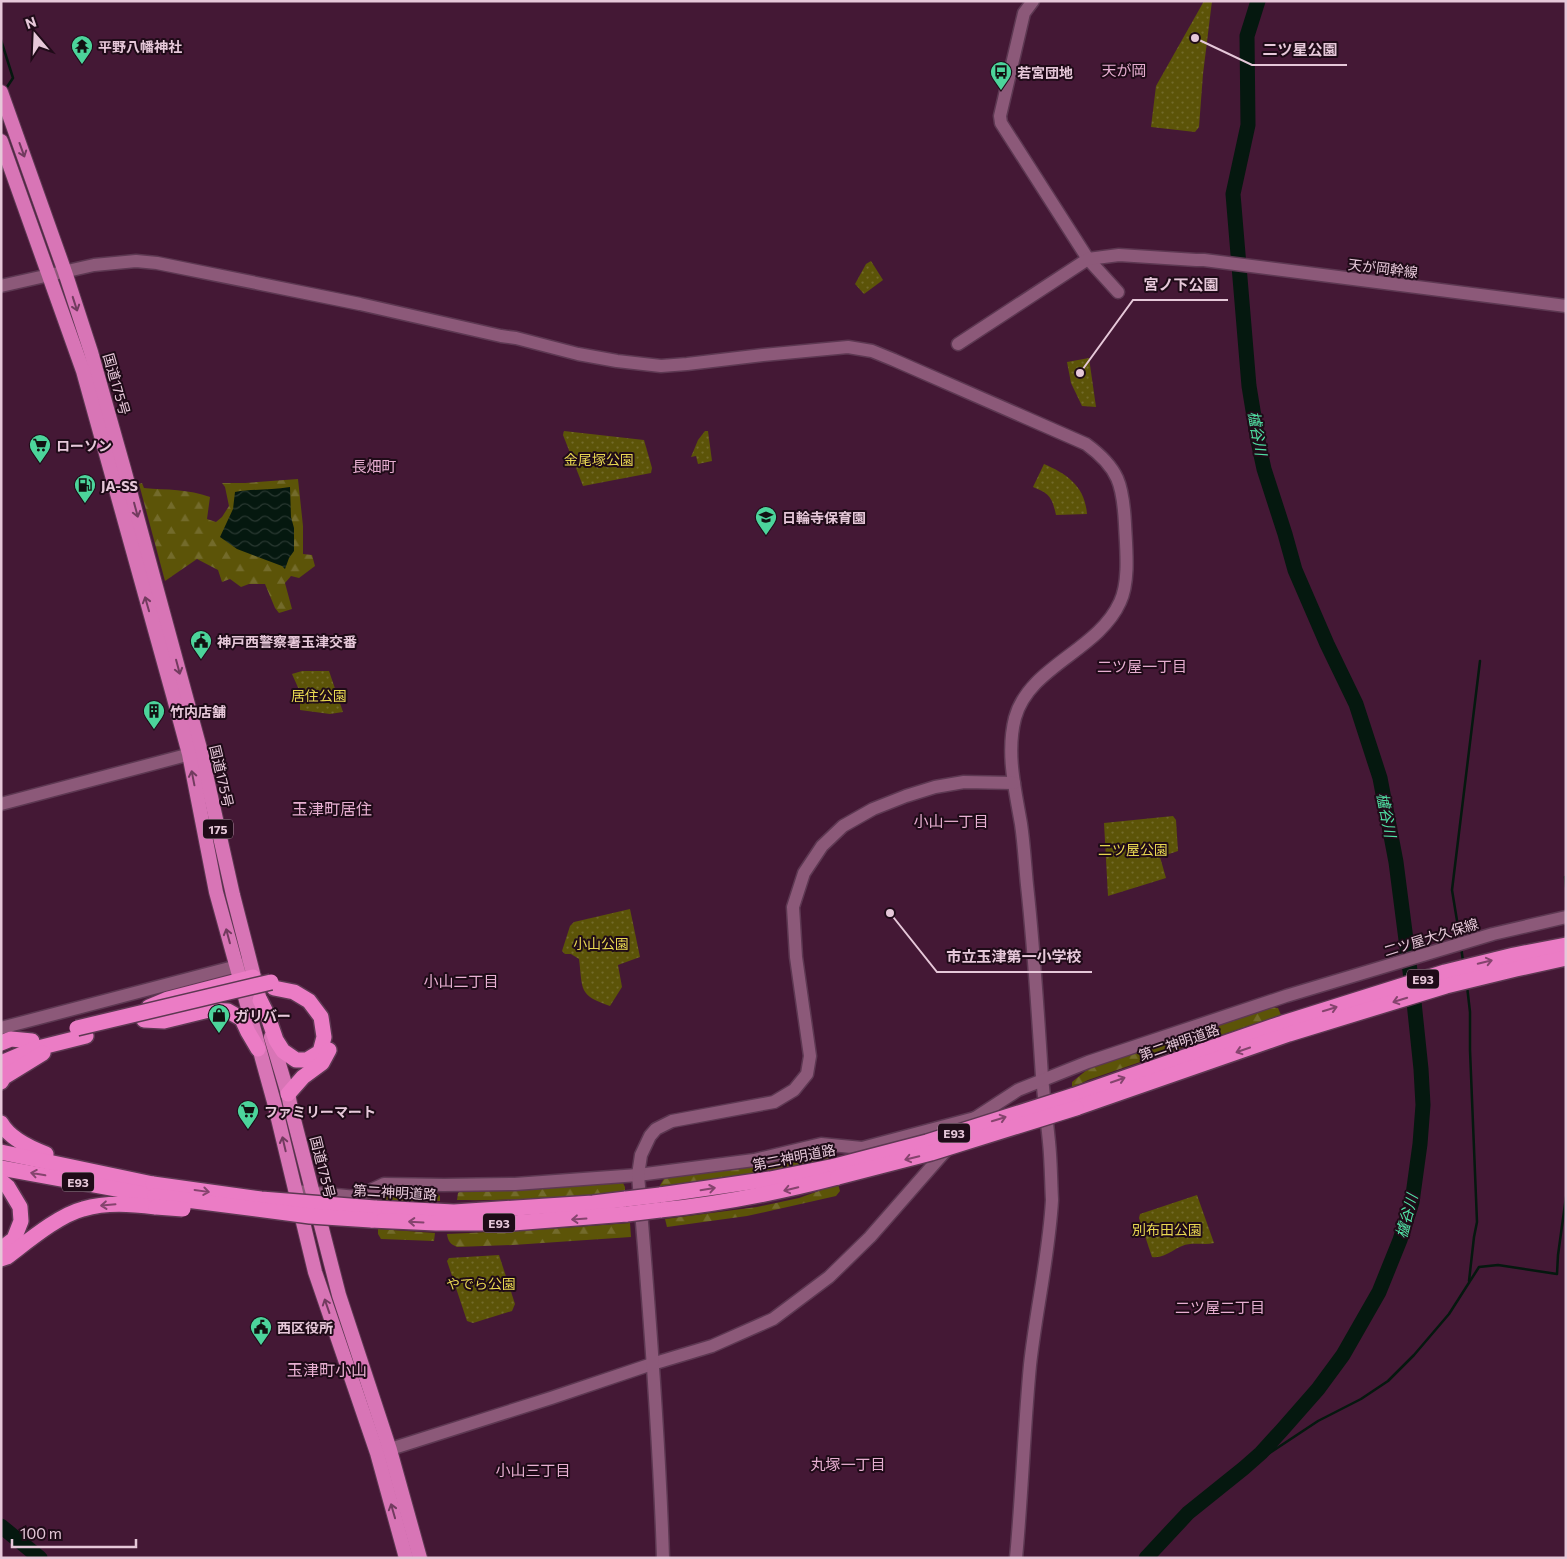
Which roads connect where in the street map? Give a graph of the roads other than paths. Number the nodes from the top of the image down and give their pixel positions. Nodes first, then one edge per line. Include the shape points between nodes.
1 (1032, 1) edge
2 (3, 98) edge
3 (1, 141) edge
4 (1088, 260) junction
5 (65, 272) junction
6 (50, 275) junction
7 (1, 286) edge
8 (1118, 292) dead end
9 (1566, 306) edge
10 (958, 344) dead end
11 (195, 753) junction
12 (1014, 783) junction
13 (1, 804) edge
14 (1566, 917) edge
15 (1566, 945) edge
16 (1566, 958) edge
17 (245, 972) junction
18 (273, 985) junction
19 (260, 1000) junction
20 (137, 1018) junction
21 (1, 1028) edge
22 (1286, 1028) junction
23 (82, 1032) junction
24 (32, 1040) junction
25 (1, 1043) edge
26 (57, 1044) junction
27 (258, 1049) junction
28 (1, 1054) edge
29 (1, 1063) edge
30 (1042, 1079) junction
31 (1, 1082) edge
32 (288, 1094) junction
33 (975, 1118) junction
34 (1, 1123) edge
35 (1, 1152) edge
36 (66, 1166) junction
37 (1, 1168) edge
38 (638, 1176) junction
39 (1, 1180) edge
40 (296, 1191) junction
41 (312, 1193) junction
42 (155, 1195) junction
43 (373, 1214) junction
44 (1, 1249) edge
45 (1, 1259) edge
46 (652, 1364) junction
47 (383, 1452) junction
48 (406, 1558) edge
49 (420, 1558) edge
50 (663, 1558) edge
51 (1016, 1558) edge

1 - 4 street via 1024,13 1001,123
2 -> 5 highway, 国道175号 / 175
3 - 6 highway, 国道175号 / 175
4 - 8 street
4 - 9 street, 天が岡幹線 via 1120,255 1200,260
4 - 10 street
5 - 6 street
5 -> 11 highway, 国道175号 / 175 via 124,469
5 - 12 street via 128,262 164,264 578,354 661,366 803,351 856,349 899,362 1086,444 1110,464 1124,501 1125,585 1121,601 1111,618 1086,643 1044,676 1021,702 1011,735
6 - 7 street
11 -> 6 highway, 国道175号 / 175 via 83,371
11 - 13 street
11 - 17 highway, 国道175号 / 175 via 216,892
12 - 30 street via 1032,929
12 - 38 street via 964,782 935,787 874,809 843,826 822,846 804,873 792,907 810,1056 807,1074 794,1090 774,1102 672,1121 656,1129 641,1155
14 - 30 street, 二ツ屋大久保線 via 1306,990
22 -> 15 highway, 第二神明道路 / E93 via 1444,972
16 -> 22 highway, 第二神明道路 / E93
17 - 19 highway, 国道175号 / 175
17 - 20 highway, bridge via 168,998
17 - 21 street
17 - 27 highway, 国道175号 / 175
18 - 19 highway via 309,1001 321,1017 324,1037 320,1052 307,1060 296,1060 283,1052
18 - 20 highway
18 - 32 highway via 286,982 310,992 324,1008 330,1028 332,1044 322,1063
19 - 32 highway, 国道175号 / 175
20 - 23 highway
20 - 27 highway via 164,1021 209,1010 228,1011 242,1019
22 - 43 highway, 第二神明道路 / E93, bridge via 1074,1102 928,1142 836,1172 770,1179 627,1207 593,1203
23 - 24 highway
23 - 26 highway
24 - 25 highway via 11,1039
24 - 28 highway
26 - 29 highway via 34,1049
26 - 31 highway
40 -> 27 highway, 国道175号 / 175
30 - 33 street, 二ツ屋大久保線 via 1018,1090
30 - 51 street via 1049,1143 1051,1229 1030,1366
32 - 41 highway, 国道175号 / 175
33 - 38 street via 862,1148 821,1144 754,1160
33 - 46 street via 870,1237 829,1277 773,1319 712,1346
34 - 36 highway via 5,1130 28,1147 54,1157
35 - 36 highway, 第二神明道路 / E93
36 - 42 highway, 第二神明道路 / E93
42 -> 37 highway, 第二神明道路 / E93
38 - 41 street via 515,1184 384,1184 356,1197
38 - 46 street
39 - 44 highway via 20,1207 21,1221 14,1239
40 - 41 street
47 -> 40 highway, 国道175号 / 175 via 315,1272
41 - 47 highway, 国道175号 / 175
42 -> 43 highway, 第二神明道路 / E93, bridge via 262,1199
42 - 43 highway, 第二神明道路 / E93, bridge via 231,1214
42 -> 45 highway via 127,1204 81,1209
46 - 47 street
46 - 50 street
48 -> 47 highway, 国道175号 / 175
47 - 49 highway, 国道175号 / 175

